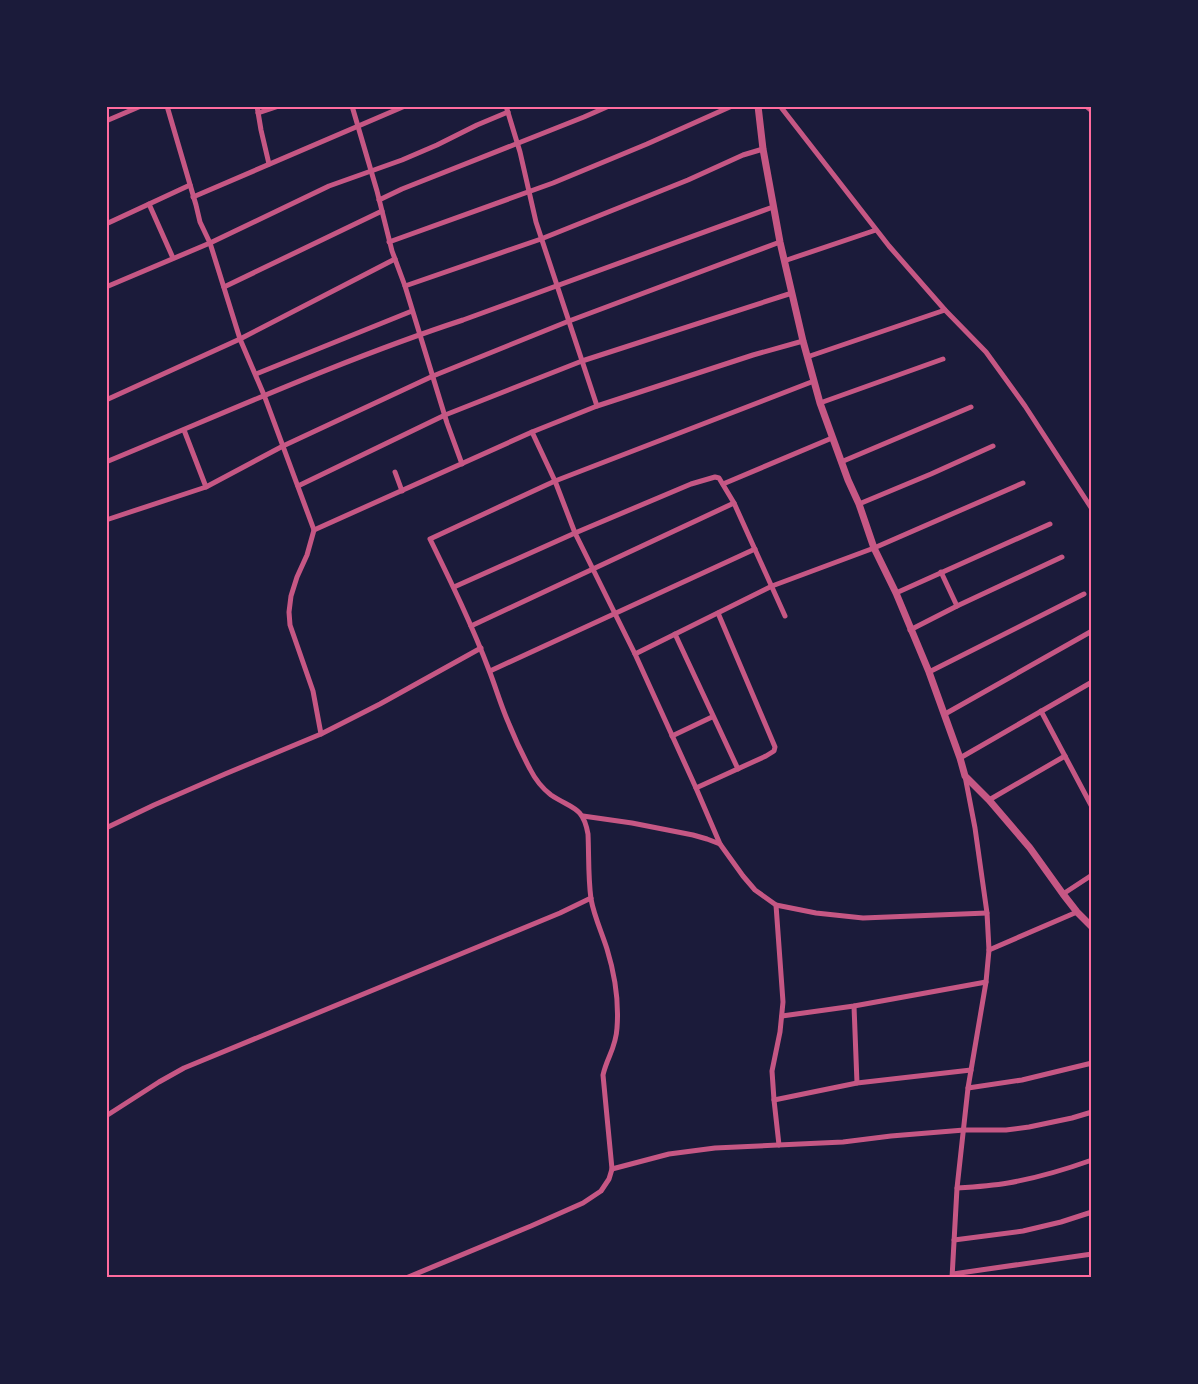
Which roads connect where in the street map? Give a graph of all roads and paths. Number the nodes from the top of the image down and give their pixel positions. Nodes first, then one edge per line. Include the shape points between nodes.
1 (141, 106) edge
2 (167, 106) edge
3 (257, 106) edge
4 (279, 106) edge
5 (352, 106) edge
6 (405, 106) edge
7 (609, 106) edge
8 (732, 106) edge
9 (758, 106) edge
10 (780, 106) edge
11 (1086, 106) edge
12 (507, 109) edge
13 (1092, 111) edge
14 (258, 113) junction
15 (106, 121) edge
16 (358, 127) junction
17 (517, 143) junction
18 (762, 149) junction
19 (269, 164) junction
20 (370, 170) junction
21 (190, 185) junction
22 (528, 192) junction
23 (193, 197) junction
24 (379, 200) junction
25 (148, 204) junction
26 (773, 207) junction
27 (382, 211) junction
28 (106, 224) edge
29 (876, 230) junction
30 (541, 239) junction
31 (389, 242) junction
32 (780, 242) junction
33 (210, 243) junction
34 (173, 258) junction
35 (395, 259) junction
36 (784, 261) junction
37 (405, 286) junction
38 (557, 286) junction
39 (106, 287) edge
40 (224, 287) junction
41 (792, 293) junction
42 (945, 310) junction
43 (412, 311) junction
44 (569, 321) junction
45 (419, 334) junction
46 (240, 339) junction
47 (803, 341) junction
48 (807, 357) junction
49 (943, 359) dead end
50 (582, 361) junction
51 (256, 374) junction
52 (433, 376) junction
53 (814, 381) junction
54 (264, 395) junction
55 (106, 400) edge
56 (820, 403) junction
57 (597, 406) junction
58 (970, 407) dead end
59 (445, 415) junction
60 (184, 430) junction
61 (532, 432) junction
62 (832, 438) junction
63 (283, 446) junction
64 (993, 446) dead end
65 (106, 462) edge
66 (841, 462) junction
67 (462, 464) junction
68 (395, 472) dead end
69 (555, 481) junction
70 (1023, 483) dead end
71 (723, 484) junction
72 (298, 486) junction
73 (206, 487) junction
74 (402, 491) junction
75 (734, 503) junction
76 (859, 504) junction
77 (1092, 509) edge
78 (106, 520) edge
79 (1050, 524) dead end
80 (314, 530) junction
81 (575, 533) junction
82 (874, 548) junction
83 (755, 549) junction
84 (1062, 557) dead end
85 (593, 569) junction
86 (941, 572) junction
87 (772, 586) junction
88 (454, 587) junction
89 (896, 593) junction
90 (1084, 594) dead end
91 (957, 606) junction
92 (718, 613) junction
93 (615, 614) junction
94 (785, 616) dead end
95 (471, 626) junction
96 (910, 630) junction
97 (1092, 631) edge
98 (675, 634) junction
99 (480, 648) junction
100 (635, 654) junction
101 (490, 671) junction
102 (929, 672) junction
103 (1092, 682) edge
104 (1041, 711) junction
105 (945, 714) junction
106 (712, 717) junction
107 (321, 734) junction
108 (672, 736) junction
109 (1065, 756) junction
110 (960, 758) junction
111 (738, 769) junction
112 (965, 776) junction
113 (696, 788) junction
114 (989, 800) junction
115 (1092, 807) edge
116 (583, 816) junction
117 (106, 828) edge
118 (720, 844) junction
119 (1092, 876) edge
120 (1063, 894) junction
121 (591, 898) junction
122 (776, 905) junction
123 (986, 912) junction
124 (1077, 912) junction
125 (1092, 927) edge
126 (989, 950) junction
127 (986, 982) junction
128 (854, 1006) junction
129 (782, 1016) junction
130 (1092, 1063) edge
131 (971, 1070) junction
132 (857, 1083) junction
133 (968, 1088) junction
134 (774, 1100) junction
135 (1092, 1112) edge
136 (106, 1116) edge
137 (964, 1130) junction
138 (779, 1145) junction
139 (1092, 1160) edge
140 (612, 1168) junction
141 (957, 1188) junction
142 (1092, 1212) edge
143 (954, 1240) junction
144 (1092, 1254) edge
145 (953, 1276) edge
146 (406, 1278) edge

1 - 15 street
2 - 21 street
3 - 14 street
4 - 14 street
5 - 16 street
6 - 16 street
7 - 17 street
8 - 22 street
9 - 18 street
10 - 29 street
11 - 13 street
12 - 17 street
12 - 20 street via 437,145
14 - 19 street
16 - 19 street
16 - 20 street
17 - 22 street
17 - 24 street
18 - 26 street
18 - 30 street
19 - 23 street
20 - 24 street
20 - 33 street via 328,186
21 - 23 street
21 - 25 street
22 - 30 street
22 - 31 street
23 - 33 street
24 - 27 street
25 - 28 street
25 - 34 street
26 - 32 street
26 - 38 street
27 - 31 street
27 - 40 street
29 - 36 street
29 - 42 street
30 - 37 street
30 - 38 street
31 - 35 street
32 - 36 street
32 - 44 street
33 - 34 street
33 - 40 street
34 - 39 street
35 - 37 street
35 - 46 street
36 - 41 street
37 - 43 street
38 - 44 street
38 - 45 street
40 - 46 street
41 - 47 street
41 - 50 street
42 - 48 street
42 - 77 street via 1008,381
43 - 45 street
43 - 51 street
44 - 50 street
44 - 52 street
45 - 52 street
45 - 54 street
46 - 51 street
46 - 55 street
47 - 48 street
47 - 57 street
48 - 53 street
49 - 56 street
50 - 57 street
50 - 59 street
51 - 54 street
52 - 59 street
52 - 63 street
53 - 56 street
53 - 69 street
54 - 60 street
54 - 63 street
56 - 62 street
57 - 61 street
58 - 66 street
59 - 67 street
59 - 72 street
60 - 65 street
60 - 73 street
61 - 67 street
61 - 69 street
62 - 66 street
62 - 71 street
63 - 72 street
63 - 73 street
64 - 76 street
66 - 76 street
67 - 74 street
68 - 74 street
69 - 81 street
69 - 88 street via 430,539
70 - 82 street
71 - 75 street
71 - 81 street via 715,477 691,484
72 - 80 street
73 - 78 street
74 - 80 street
75 - 83 street
75 - 85 street
76 - 82 street
79 - 86 street
80 - 107 street via 290,596 289,612 295,642 313,691
81 - 85 street
81 - 88 street
82 - 87 street
82 - 89 street
83 - 87 street
83 - 93 street
84 - 91 street
85 - 93 street
85 - 95 street
86 - 89 street
86 - 91 street
87 - 92 street
87 - 94 street
88 - 95 street
89 - 96 street
90 - 102 street
91 - 96 street
92 - 98 street
92 - 111 street via 775,747 766,756
93 - 100 street
93 - 101 street
95 - 99 street
96 - 102 street
97 - 105 street
98 - 100 street
98 - 106 street
99 - 101 street
99 - 107 street
100 - 108 street
101 - 116 street via 508,724 536,780
102 - 105 street
103 - 104 street
104 - 109 street
104 - 110 street
105 - 110 street
106 - 108 street
106 - 111 street
107 - 117 street
108 - 113 street
109 - 114 street
109 - 115 street
110 - 112 street
111 - 113 street
112 - 114 street
112 - 123 street
113 - 118 street
114 - 120 street via 1030,848
116 - 118 street via 693,835
116 - 121 street via 588,834
118 - 122 street via 755,890
119 - 120 street
120 - 124 street
121 - 136 street via 184,1068
121 - 140 street via 614,976 617,1000 616,1042 603,1075
122 - 123 street via 863,918
122 - 129 street
123 - 126 street
124 - 125 street
124 - 126 street
126 - 127 street
127 - 128 street
127 - 131 street
128 - 129 street
128 - 132 street
129 - 134 street via 772,1071
130 - 133 street via 1022,1080
131 - 132 street
131 - 133 street
132 - 134 street
133 - 137 street
134 - 138 street
135 - 137 street via 1029,1127
137 - 138 street
137 - 141 street
138 - 140 street via 669,1154
139 - 141 street via 1015,1182
140 - 146 street via 601,1191 583,1203
141 - 143 street
142 - 143 street via 1023,1231
143 - 145 street
144 - 145 street

